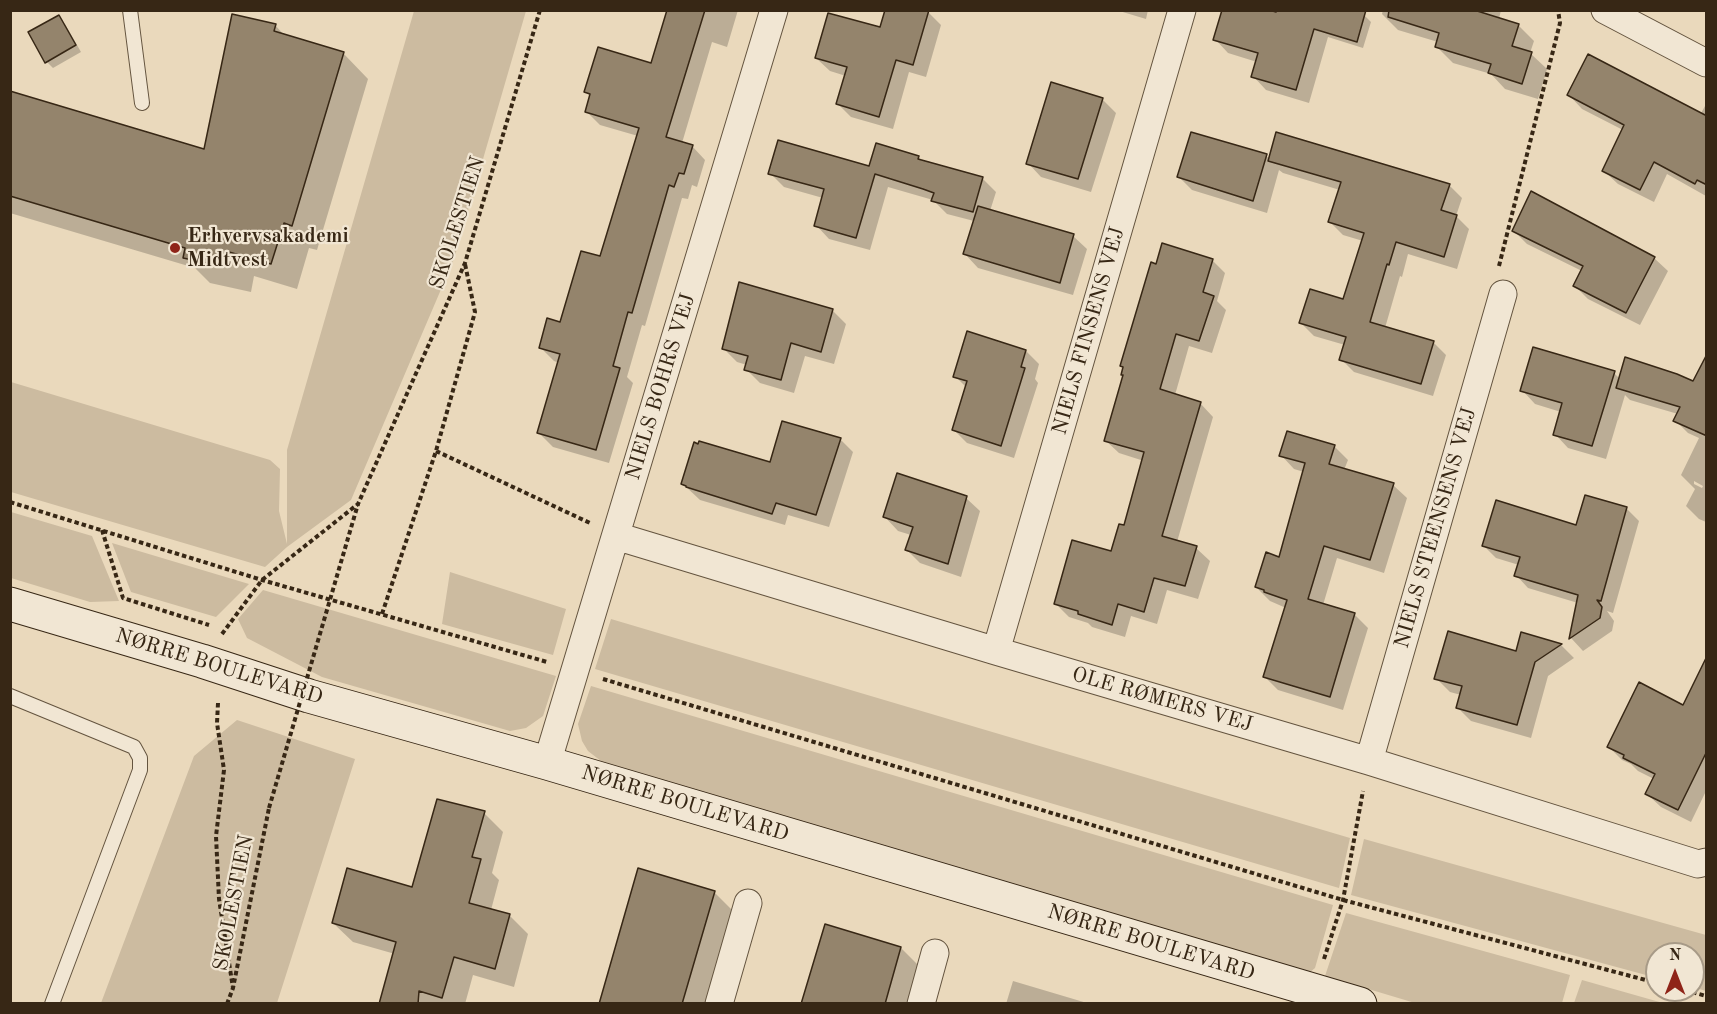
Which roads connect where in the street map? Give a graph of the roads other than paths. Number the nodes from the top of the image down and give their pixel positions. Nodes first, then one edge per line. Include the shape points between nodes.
1 (130, 10) edge
2 (774, 10) edge
3 (1182, 10) edge
4 (1605, 10) edge
5 (1707, 63) edge
6 (142, 103) dead end
7 (1503, 294) road end
8 (616, 536) junction
9 (10, 604) edge
10 (996, 651) junction
11 (10, 696) edge
12 (1369, 761) junction
13 (547, 763) junction
14 (1707, 862) edge
15 (747, 903) dead end
16 (935, 953) dead end
17 (1334, 999) edge
18 (52, 1004) edge
19 (719, 1004) edge
20 (921, 1004) edge

1 - 6 lane
2 - 8 street, NIELS BOHRS VEJ
3 - 10 street, NIELS FINSENS VEJ
4 - 5 street
7 - 12 street, NIELS STEENSENS VEJ
8 - 10 street, OLE RØMERS VEJ
8 - 13 street, NIELS BOHRS VEJ
9 - 13 street, NØRRE BOULEVARD via 309,696
10 - 12 street, OLE RØMERS VEJ
11 - 18 lane via 134,747 140,758 140,770
12 - 14 street, OLE RØMERS VEJ via 1698,864
13 - 17 street, NØRRE BOULEVARD
15 - 19 street
16 - 20 street

